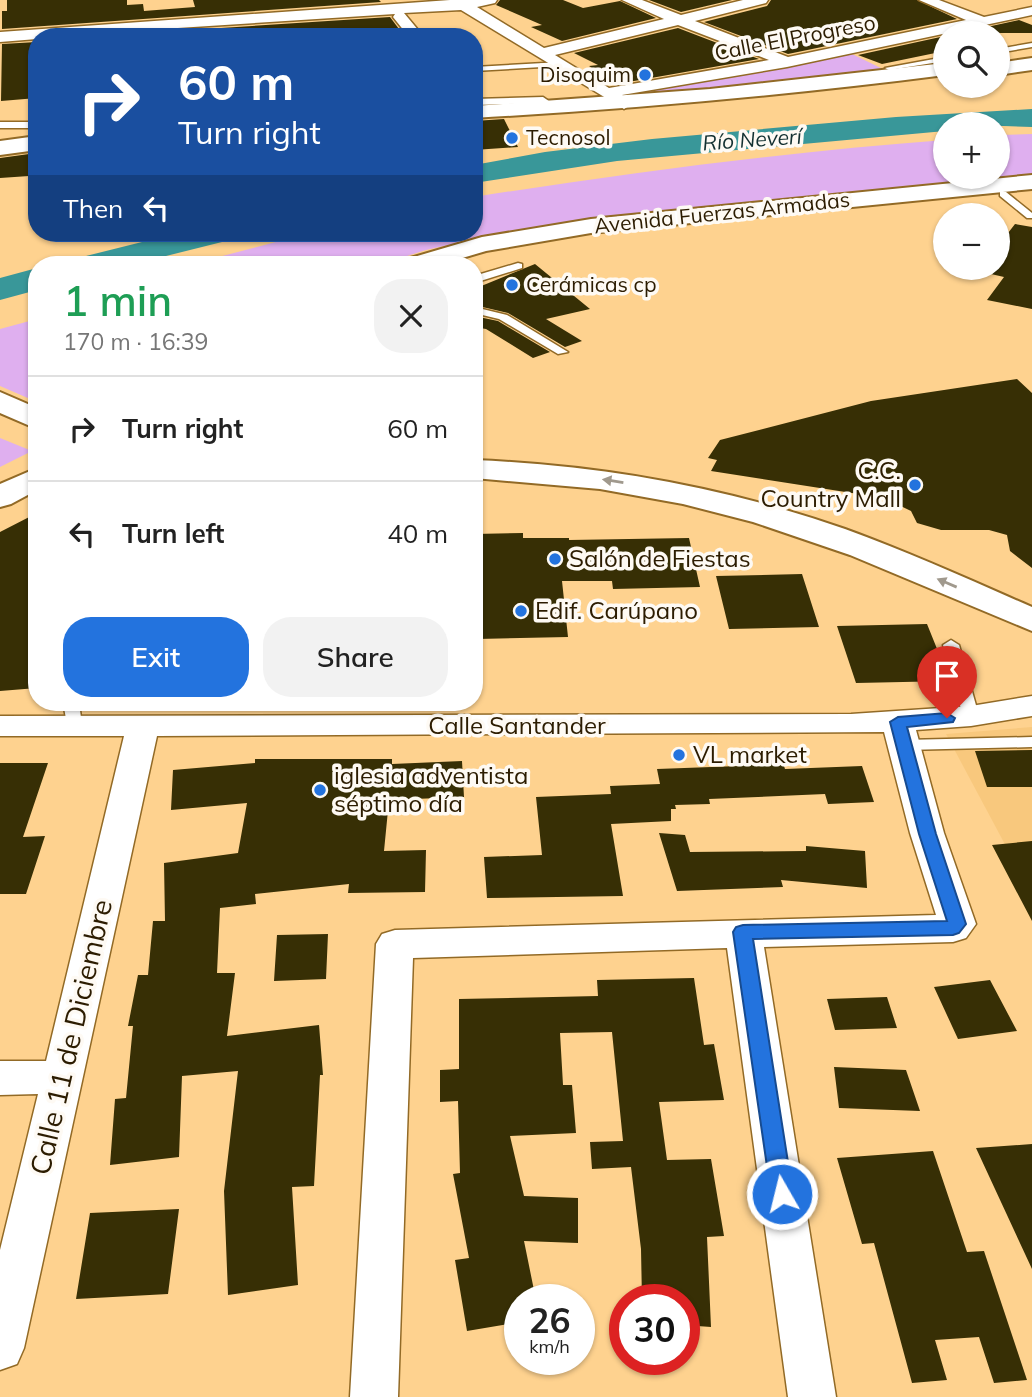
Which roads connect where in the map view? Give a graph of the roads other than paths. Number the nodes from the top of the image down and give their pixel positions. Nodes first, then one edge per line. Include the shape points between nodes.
1 (491, 0) edge
2 (629, 0) edge
3 (761, 0) edge
4 (926, 0) edge
5 (465, 2) edge
6 (170, 8) dead end
7 (1032, 11) edge
8 (335, 13) junction
9 (400, 16) dead end
10 (679, 20) junction
11 (982, 21) joint
12 (347, 27) dead end
13 (182, 28) edge
14 (209, 28) edge
15 (410, 28) edge
16 (933, 31) edge
17 (28, 36) edge
18 (0, 37) edge
19 (1032, 45) edge
20 (1010, 49) edge
21 (550, 56) junction
22 (1032, 56) edge
23 (1010, 59) edge
24 (933, 61) edge
25 (787, 62) junction
26 (1032, 64) edge
27 (483, 67) edge
28 (1010, 67) edge
29 (889, 68) dead end
30 (933, 71) edge
31 (933, 77) edge
32 (619, 98) junction
33 (483, 102) edge
34 (553, 108) junction
35 (483, 112) edge
36 (483, 119) edge
37 (28, 127) edge
38 (2, 132) edge
39 (28, 133) edge
40 (28, 139) edge
41 (28, 143) edge
42 (0, 148) edge
43 (1032, 182) edge
44 (1032, 191) edge
45 (1003, 194) junction
46 (1030, 216) dead end
47 (442, 256) edge
48 (483, 257) edge
49 (518, 266) dead end
50 (483, 277) edge
51 (483, 312) edge
52 (562, 352) dead end
53 (0, 401) edge
54 (28, 415) edge
55 (0, 430) edge
56 (28, 441) edge
57 (28, 458) edge
58 (483, 470) edge
59 (0, 472) edge
60 (28, 482) edge
61 (483, 490) edge
62 (0, 497) edge
63 (1032, 620) edge
64 (1032, 642) edge
65 (951, 645) dead end
66 (1032, 706) edge
67 (72, 714) edge
68 (971, 716) junction
69 (143, 725) junction
70 (0, 726) edge
71 (902, 734) junction
72 (1032, 742) edge
73 (743, 932) junction
74 (61, 1077) junction
75 (0, 1078) edge
76 (0, 1348) edge
77 (374, 1397) edge
78 (812, 1397) edge

1 - 5 street
2 - 10 street
3 - 10 street
4 - 11 street
5 - 8 street
5 - 21 street
6 - 13 street
7 - 11 street, Calle El Progreso
8 - 12 street
8 - 14 street
9 - 15 street
10 - 21 street
10 - 25 street
16 - 25 street, Calle El Progreso
17 - 18 street
19 - 20 lane
21 - 27 lane
21 - 32 street
22 - 23 street
24 - 29 lane
25 - 32 street, Calle El Progreso
26 - 28 street
30 - 32 street via 783,90
31 - 36 street via 711,105
32 - 34 street
33 - 34 lane via 543,100
34 - 35 street
37 - 38 lane
38 - 39 street
38 - 40 street
41 - 42 street
43 - 47 street, Avenida Fuerzas Armadas via 591,226 482,244
44 - 45 street, Avenida Fuerzas Armadas
45 - 46 lane
45 - 48 street, Avenida Fuerzas Armadas via 608,235
49 - 50 lane
51 - 52 lane via 503,317
53 - 54 street
55 - 56 street
57 - 59 street
63 -> 58 street via 805,527 715,502 586,477
60 - 62 street
61 - 64 street via 584,499 718,524 833,561
65 - 68 lane
66 - 68 street, Calle Santander
67 - 69 street, Calle Santander
67 - 70 street, Calle Santander
68 - 71 street, Calle Santander
69 - 71 street, Calle Santander via 674,726
69 - 74 street, Calle 11 de Diciembre
71 - 72 lane
71 - 73 street via 927,834 957,924 953,928
73 - 77 street via 396,944
73 - 78 street
74 - 75 street
74 - 76 street, Calle 11 de Diciembre

